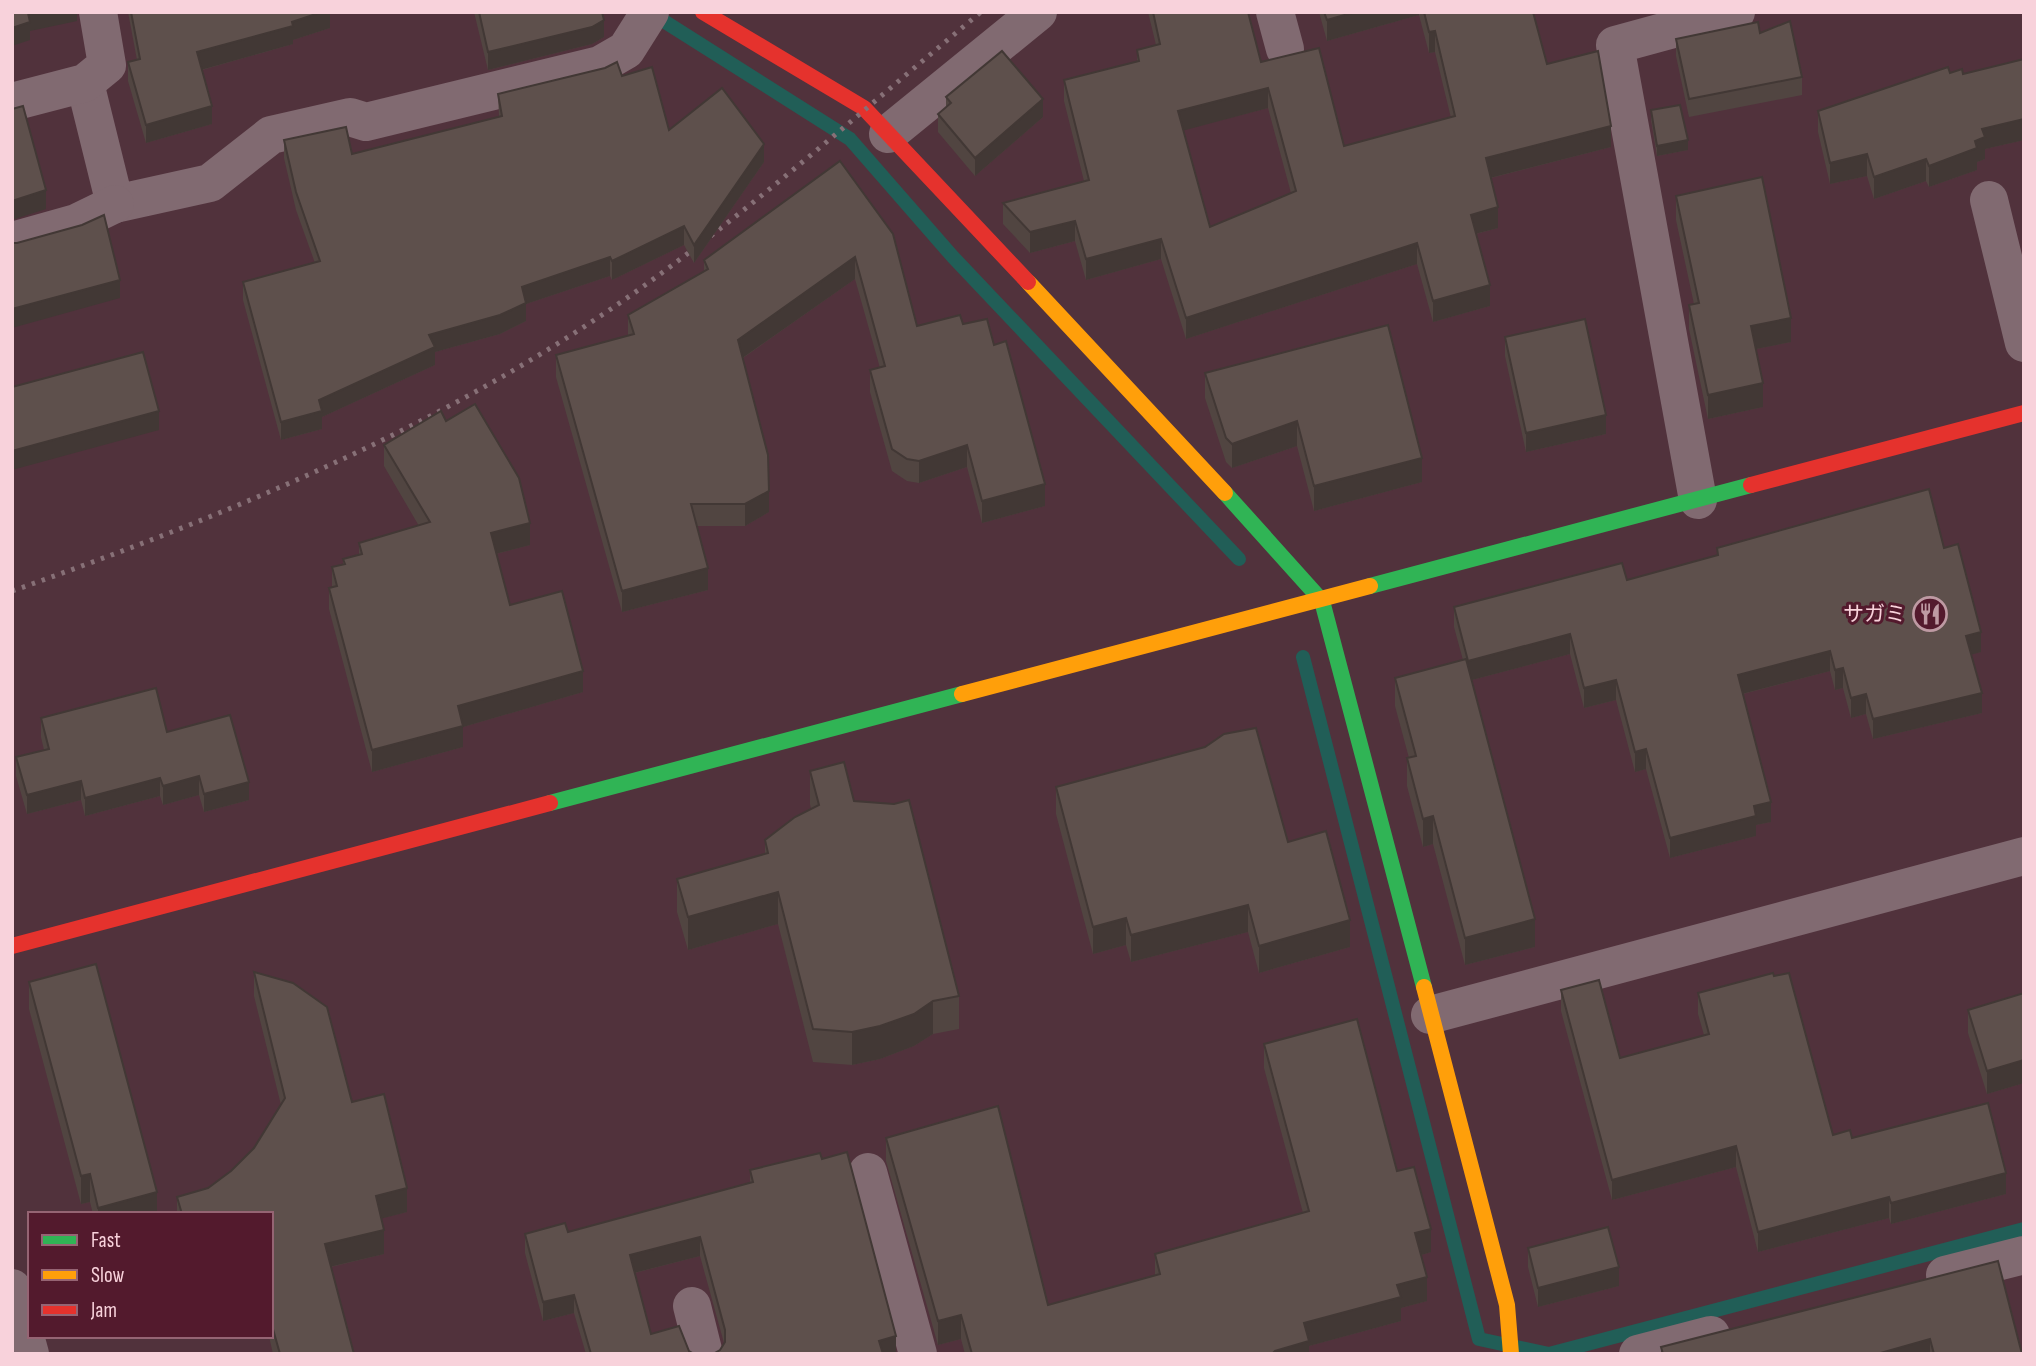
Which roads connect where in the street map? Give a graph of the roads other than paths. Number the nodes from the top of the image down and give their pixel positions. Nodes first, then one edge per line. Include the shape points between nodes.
1 (98, 12) edge
2 (703, 12) edge
3 (1038, 12) edge
4 (1275, 12) edge
5 (1736, 12) edge
6 (642, 25) edge
7 (1285, 49) dead end
8 (85, 83) junction
9 (12, 102) edge
10 (888, 134) junction
11 (1989, 200) dead end
12 (115, 204) junction
13 (12, 241) edge
14 (2024, 343) edge
15 (2024, 413) edge
16 (1698, 500) junction
17 (1322, 601) junction
18 (2024, 856) edge
19 (12, 946) edge
20 (1430, 1015) junction
21 (868, 1172) dead end
22 (2024, 1255) edge
23 (1917, 1282) edge
24 (12, 1288) edge
25 (692, 1306) dead end
26 (1745, 1326) edge
27 (30, 1354) edge
28 (704, 1354) edge
29 (918, 1354) edge
30 (1511, 1354) edge
31 (1638, 1354) edge

1 - 8 street via 107,65
2 - 10 street via 864,108
3 - 10 street
4 - 7 street
5 - 16 street via 1615,46
6 - 12 street via 625,50 600,65 366,122 350,117 271,135 210,183
8 - 9 street
8 - 12 street
10 - 17 street
11 - 14 street
12 - 13 street via 76,223
15 - 16 street
16 - 17 street
17 - 19 street
17 - 20 street
18 - 20 street
20 - 30 street via 1507,1314
21 - 29 street
22 - 23 street
24 - 27 street
25 - 28 street
26 - 31 street

